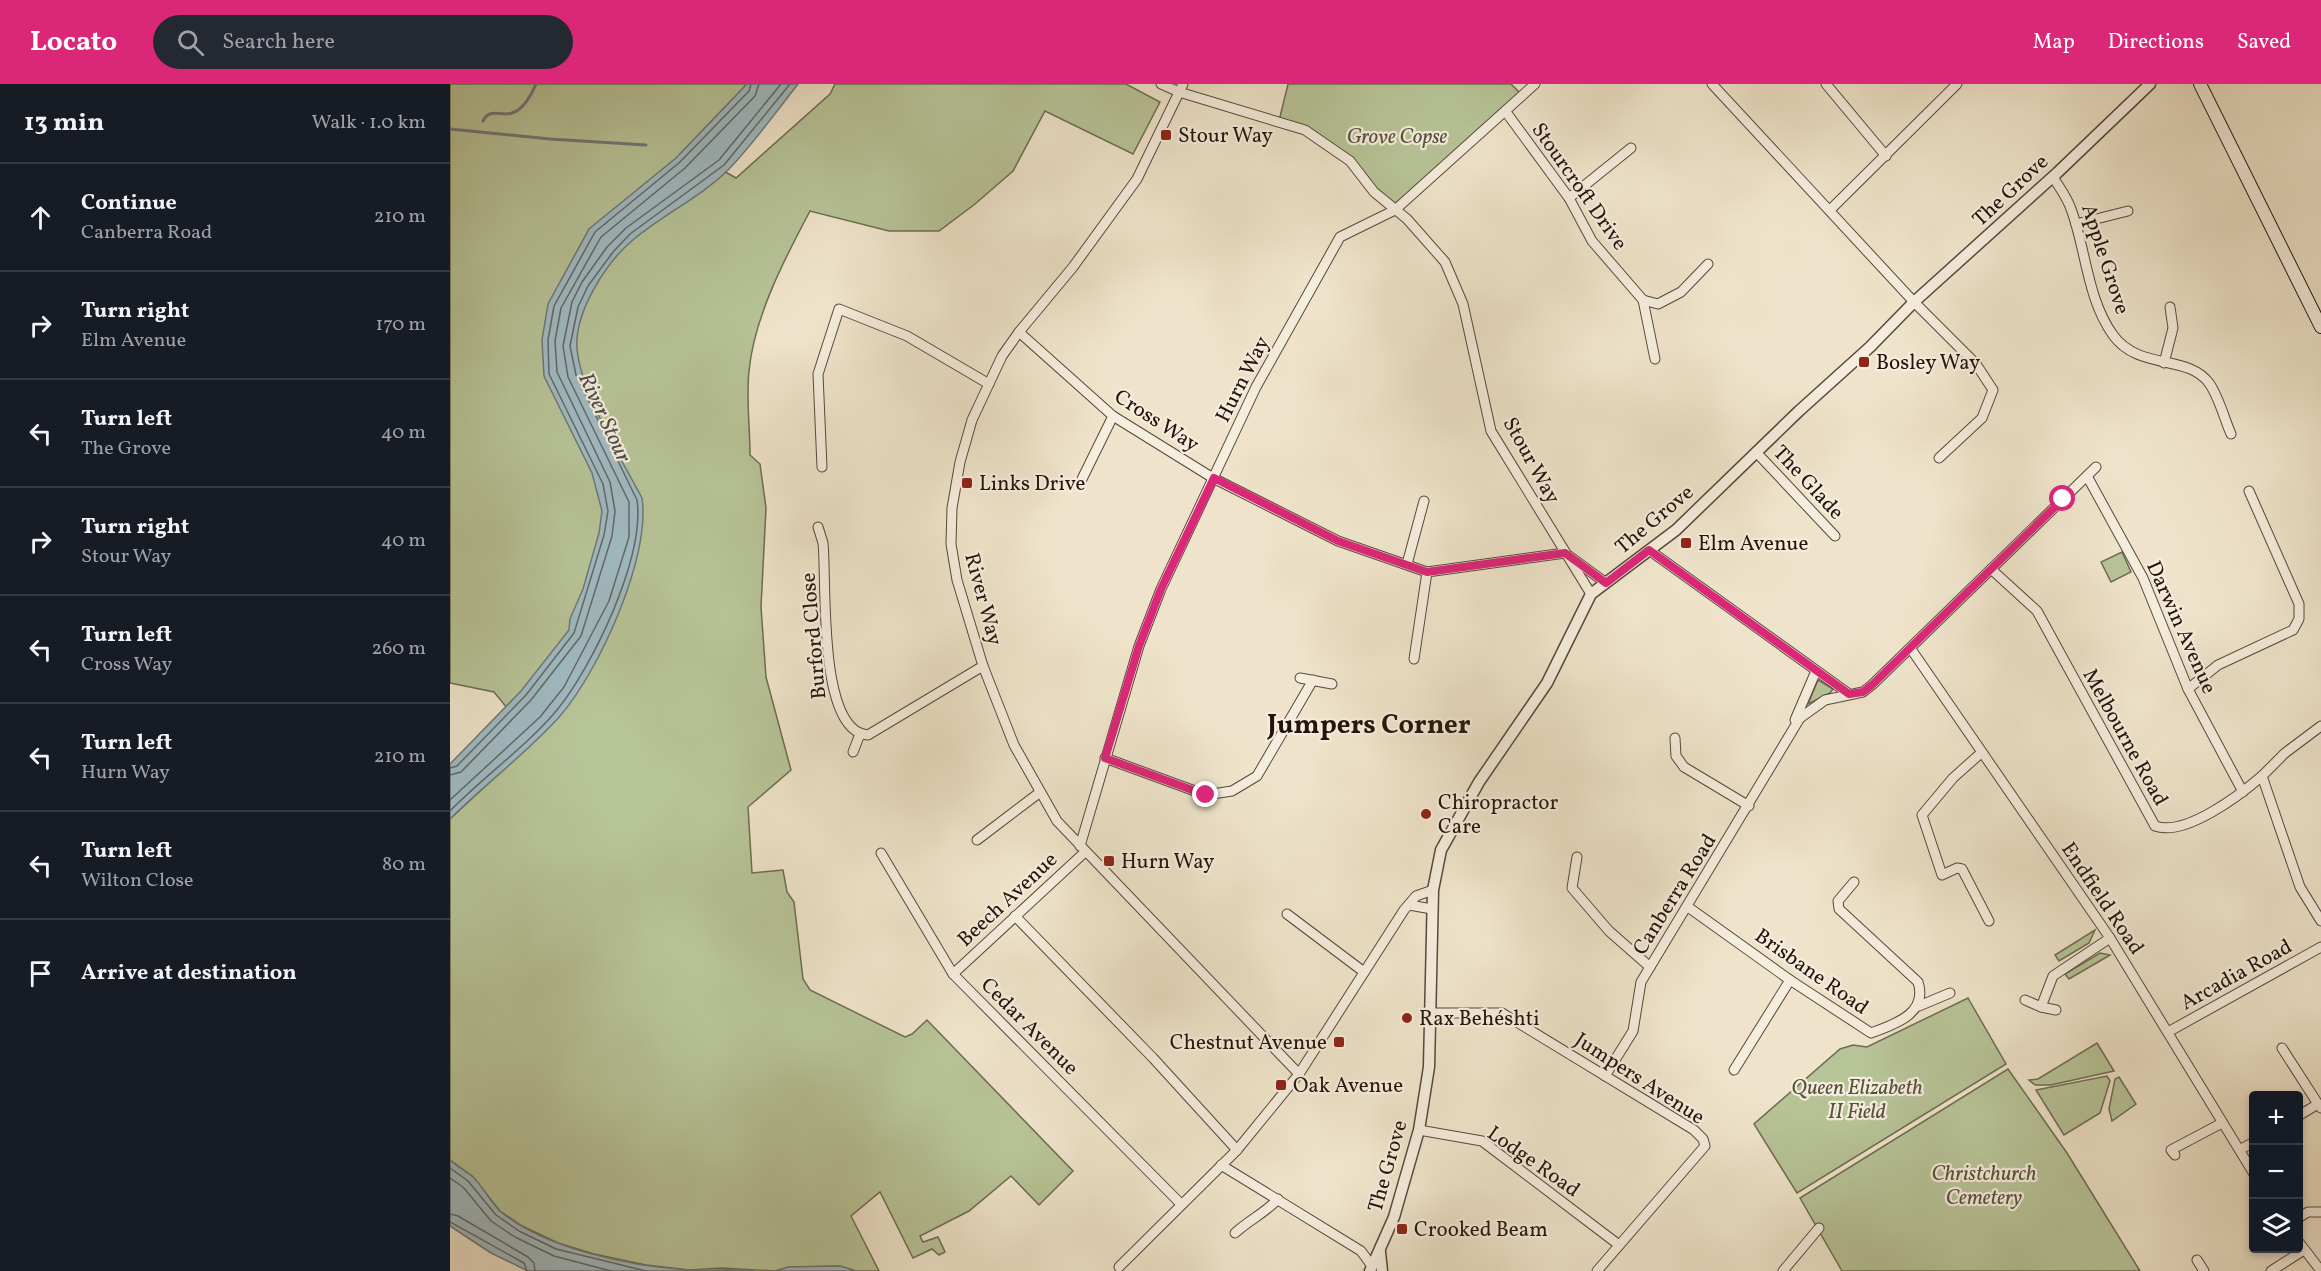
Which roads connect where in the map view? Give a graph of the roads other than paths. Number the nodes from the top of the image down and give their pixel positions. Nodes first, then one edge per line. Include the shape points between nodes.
1 (1161, 84) edge
2 (1535, 84) edge
3 (1712, 84) edge
4 (1826, 84) edge
5 (1957, 84) edge
6 (2150, 84) edge
7 (2200, 84) edge
8 (1181, 88) edge
9 (1506, 112) junction
10 (1631, 148) dead end
11 (1886, 156) junction
12 (2053, 177) junction
13 (1569, 198) junction
14 (1395, 210) junction
15 (1830, 210) junction
16 (2128, 211) dead end
17 (2076, 224) junction
18 (1708, 264) dead end
19 (1643, 300) junction
20 (1914, 302) junction
21 (2170, 307) dead end
22 (2321, 327) edge
23 (1019, 332) junction
24 (1655, 359) dead end
25 (2164, 363) junction
26 (989, 384) junction
27 (1113, 416) junction
28 (2231, 434) dead end
29 (1756, 452) junction
30 (1939, 458) dead end
31 (822, 467) dead end
32 (2096, 467) dead end
33 (2087, 476) junction
34 (1214, 478) junction
35 (1082, 479) dead end
36 (2249, 498) dead end
37 (1424, 501) dead end
38 (818, 527) dead end
39 (1835, 536) dead end
40 (1649, 550) junction
41 (1565, 553) junction
42 (1407, 564) junction
43 (1991, 569) junction
44 (1427, 572) junction
45 (1606, 583) junction
46 (1591, 594) junction
47 (1911, 649) junction
48 (1414, 659) dead end
49 (983, 666) junction
50 (1816, 671) junction
51 (1300, 678) dead end
52 (1313, 680) junction
53 (1332, 684) dead end
54 (2188, 689) junction
55 (1849, 694) junction
56 (2321, 726) edge
57 (860, 734) junction
58 (1788, 736) junction
59 (1675, 738) dead end
60 (854, 752) dead end
61 (1981, 753) junction
62 (1105, 758) junction
63 (2262, 776) junction
64 (2243, 792) junction
65 (1039, 793) junction
66 (1749, 806) junction
67 (977, 840) dead end
68 (1082, 849) junction
69 (880, 853) dead end
70 (1577, 857) dead end
71 (1854, 882) dead end
72 (1433, 890) junction
73 (1409, 905) junction
74 (1688, 907) junction
75 (1432, 909) junction
76 (1287, 914) dead end
77 (1015, 915) junction
78 (1989, 921) dead end
79 (2321, 921) edge
80 (2110, 938) junction
81 (2321, 947) edge
82 (1650, 967) junction
83 (1364, 972) junction
84 (953, 974) junction
85 (1790, 980) junction
86 (1950, 993) dead end
87 (2025, 1000) dead end
88 (1919, 1006) junction
89 (2041, 1007) junction
90 (2056, 1010) dead end
91 (1432, 1013) junction
92 (2168, 1032) junction
93 (2282, 1048) dead end
94 (1734, 1070) dead end
95 (1299, 1074) junction
96 (1605, 1076) junction
97 (2320, 1106) edge
98 (2303, 1114) edge
99 (2222, 1123) junction
100 (1419, 1130) junction
101 (2164, 1142) dead end
102 (2249, 1144) edge
103 (2241, 1149) junction
104 (1236, 1150) junction
105 (1221, 1165) junction
106 (2249, 1166) edge
107 (1278, 1198) junction
108 (1181, 1204) junction
109 (2321, 1212) edge
110 (2303, 1215) edge
111 (1819, 1228) dead end
112 (1234, 1233) dead end
113 (1619, 1245) junction
114 (2304, 1250) joint
115 (2197, 1260) dead end
116 (1119, 1267) dead end
117 (1374, 1269) edge
118 (1597, 1271) edge
119 (1783, 1271) edge
120 (2204, 1271) edge
121 (2271, 1271) edge
122 (2321, 1271) edge

1 - 8 street, Stour Way
2 - 9 street, Hurn Way
3 - 15 street
4 - 11 street
5 - 11 street
6 - 12 street, The Grove
7 - 22 main road
8 - 14 street, Stour Way via 1305,130 1350,161 1374,192
8 - 23 street, River Way via 1137,179 1073,267
9 - 13 street, Stourcroft Drive
9 - 14 street, Hurn Way
10 - 13 street
11 - 15 street
12 - 17 street, Apple Grove
12 - 20 street, The Grove
13 - 19 street, Stourcroft Drive via 1592,241
14 - 34 street, Hurn Way via 1340,237 1256,387
14 - 41 street, Stour Way via 1444,262 1463,304 1491,431
15 - 20 street
16 - 17 street
17 - 25 street, Apple Grove via 2101,312 2113,334 2131,354
18 - 19 street via 1681,292 1658,304
19 - 24 street
20 - 29 street, The Grove
20 - 30 street via 1976,364 1993,390 1982,418
21 - 25 street via 2173,328
23 - 26 street, River Way
23 - 27 street, Cross Way
25 - 28 street, Apple Grove via 2194,373 2209,383
26 - 31 street via 907,336 839,309 818,374
26 - 49 street, River Way via 972,420 960,462 951,532 957,580
27 - 34 street, Cross Way
27 - 35 street
29 - 39 street, The Glade
29 - 40 street, The Grove via 1676,530
32 - 33 street, Canberra Road
33 - 43 street, Canberra Road
33 - 54 street, Darwin Avenue via 2143,578
34 - 42 street, Cross Way via 1338,541
34 - 62 street, Hurn Way via 1161,589
36 - 54 street via 2299,604 2299,619 2293,630 2218,665
37 - 42 street
38 - 57 street, Burford Close via 824,543 832,684 842,718
40 - 45 street, The Grove
40 - 50 street
41 - 44 street, Cross Way
41 - 45 street, Stour Way
41 - 46 street, Stour Way
42 - 44 street, Cross Way
43 - 47 street, Canberra Road
43 - 64 street, Melbourne Road via 2037,611 2155,826 2177,829
44 - 48 street
45 - 46 street, The Grove
46 - 72 street, The Grove via 1547,683 1446,837
47 - 55 street, Canberra Road via 1863,692
47 - 61 street, Endfield Road
49 - 57 street via 868,735
49 - 65 street, River Way via 1014,745
50 - 55 street
50 - 58 street, Canberra Road
51 - 52 street
52 - 53 street
52 - 62 street via 1257,776 1232,791 1206,795
54 - 64 street, Darwin Avenue
55 - 58 street, Canberra Road via 1812,708
56 - 63 street, Melbourne Road via 2284,753
57 - 60 street
58 - 66 street, Canberra Road
59 - 66 street via 1676,756 1684,767
61 - 78 street via 1953,778 1922,815 1942,875 1962,869
61 - 80 street, Endfield Road
62 - 68 street, Hurn Way
63 - 64 street, Melbourne Road
63 - 79 street via 2300,887
65 - 67 street
65 - 68 street, River Way
66 - 74 street, Canberra Road
68 - 77 street, Beech Avenue
68 - 95 street, River Way
69 - 84 street, Cedar Avenue
70 - 82 street via 1568,889
71 - 88 street via 1837,905 1918,982
72 - 73 street via 1416,896
72 - 75 street, The Grove
73 - 75 street
73 - 83 street
74 - 82 street, Canberra Road
74 - 85 street, Brisbane Road
75 - 91 street, The Grove
76 - 83 street
77 - 84 street, Beech Avenue
77 - 104 street
80 - 89 street via 2053,976
80 - 92 street, Endfield Road
81 - 92 street, Arcadia Road
82 - 96 street, Canberra Road via 1637,993 1633,1031
83 - 95 street
84 - 108 street, Cedar Avenue
85 - 88 street, Brisbane Road via 1871,1033 1911,1014
85 - 94 street
86 - 88 street, Brisbane Road
87 - 89 street
89 - 90 street
91 - 96 street, Jumpers Avenue via 1502,1012
91 - 100 street, The Grove
92 - 99 street, Endfield Road
93 - 97 street
95 - 104 street
96 - 113 street, Jumpers Avenue via 1694,1130 1705,1146
97 - 98 street
99 - 101 street via 2173,1153
99 - 103 street, Endfield Road
100 - 113 street, Lodge Road via 1482,1141
100 - 117 street, The Grove via 1394,1217
102 - 103 street
103 - 106 street, Endfield Road
104 - 105 street
105 - 107 street
105 - 108 street
107 - 112 street via 1264,1213
107 - 117 street via 1361,1251
108 - 116 street
109 - 110 street
111 - 119 street
113 - 118 street, Jumpers Avenue
114 - 121 street
114 - 122 street
115 - 120 street

